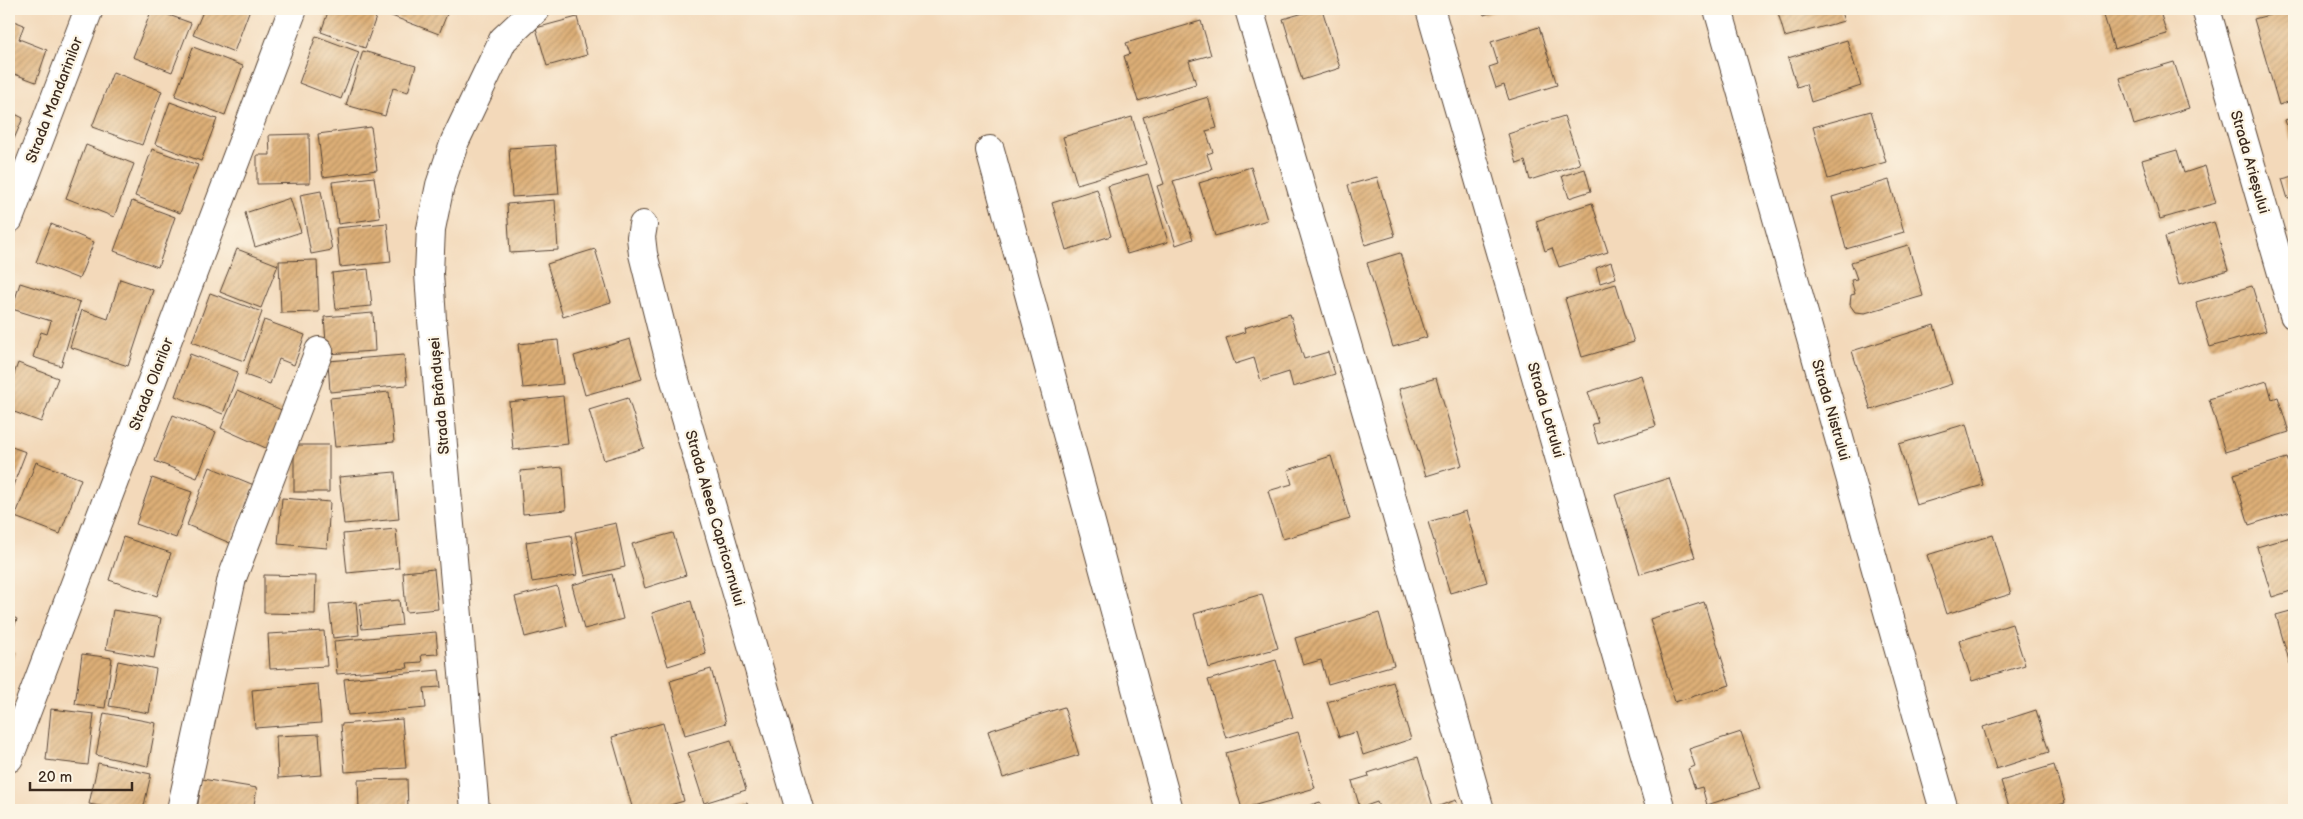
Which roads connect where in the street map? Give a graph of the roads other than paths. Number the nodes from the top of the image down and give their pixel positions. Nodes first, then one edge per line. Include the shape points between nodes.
1 (89, 9) edge
2 (293, 9) edge
3 (536, 9) edge
4 (1249, 9) edge
5 (1430, 9) edge
6 (1718, 9) edge
7 (2206, 9) edge
8 (990, 150) dead end
9 (9, 219) edge
10 (643, 225) dead end
11 (2294, 315) edge
12 (319, 351) dead end
13 (9, 758) edge
14 (181, 810) edge
15 (475, 810) edge
16 (800, 810) edge
17 (1169, 810) edge
18 (1480, 810) edge
19 (1661, 810) edge
20 (1944, 810) edge

1 - 9 street, Strada Mandarinilor
2 - 13 street, Strada Olarilor
3 - 15 street, Strada Brândușei via 503,40 499,48 456,141 440,185 431,229 432,320
4 - 18 street
5 - 19 street, Strada Lotrului
6 - 20 street, Strada Nistrului
7 - 11 street, Strada Arieșului
8 - 17 street
10 - 16 street, Strada Aleea Capricornului via 643,254 672,370
12 - 14 street via 232,578

